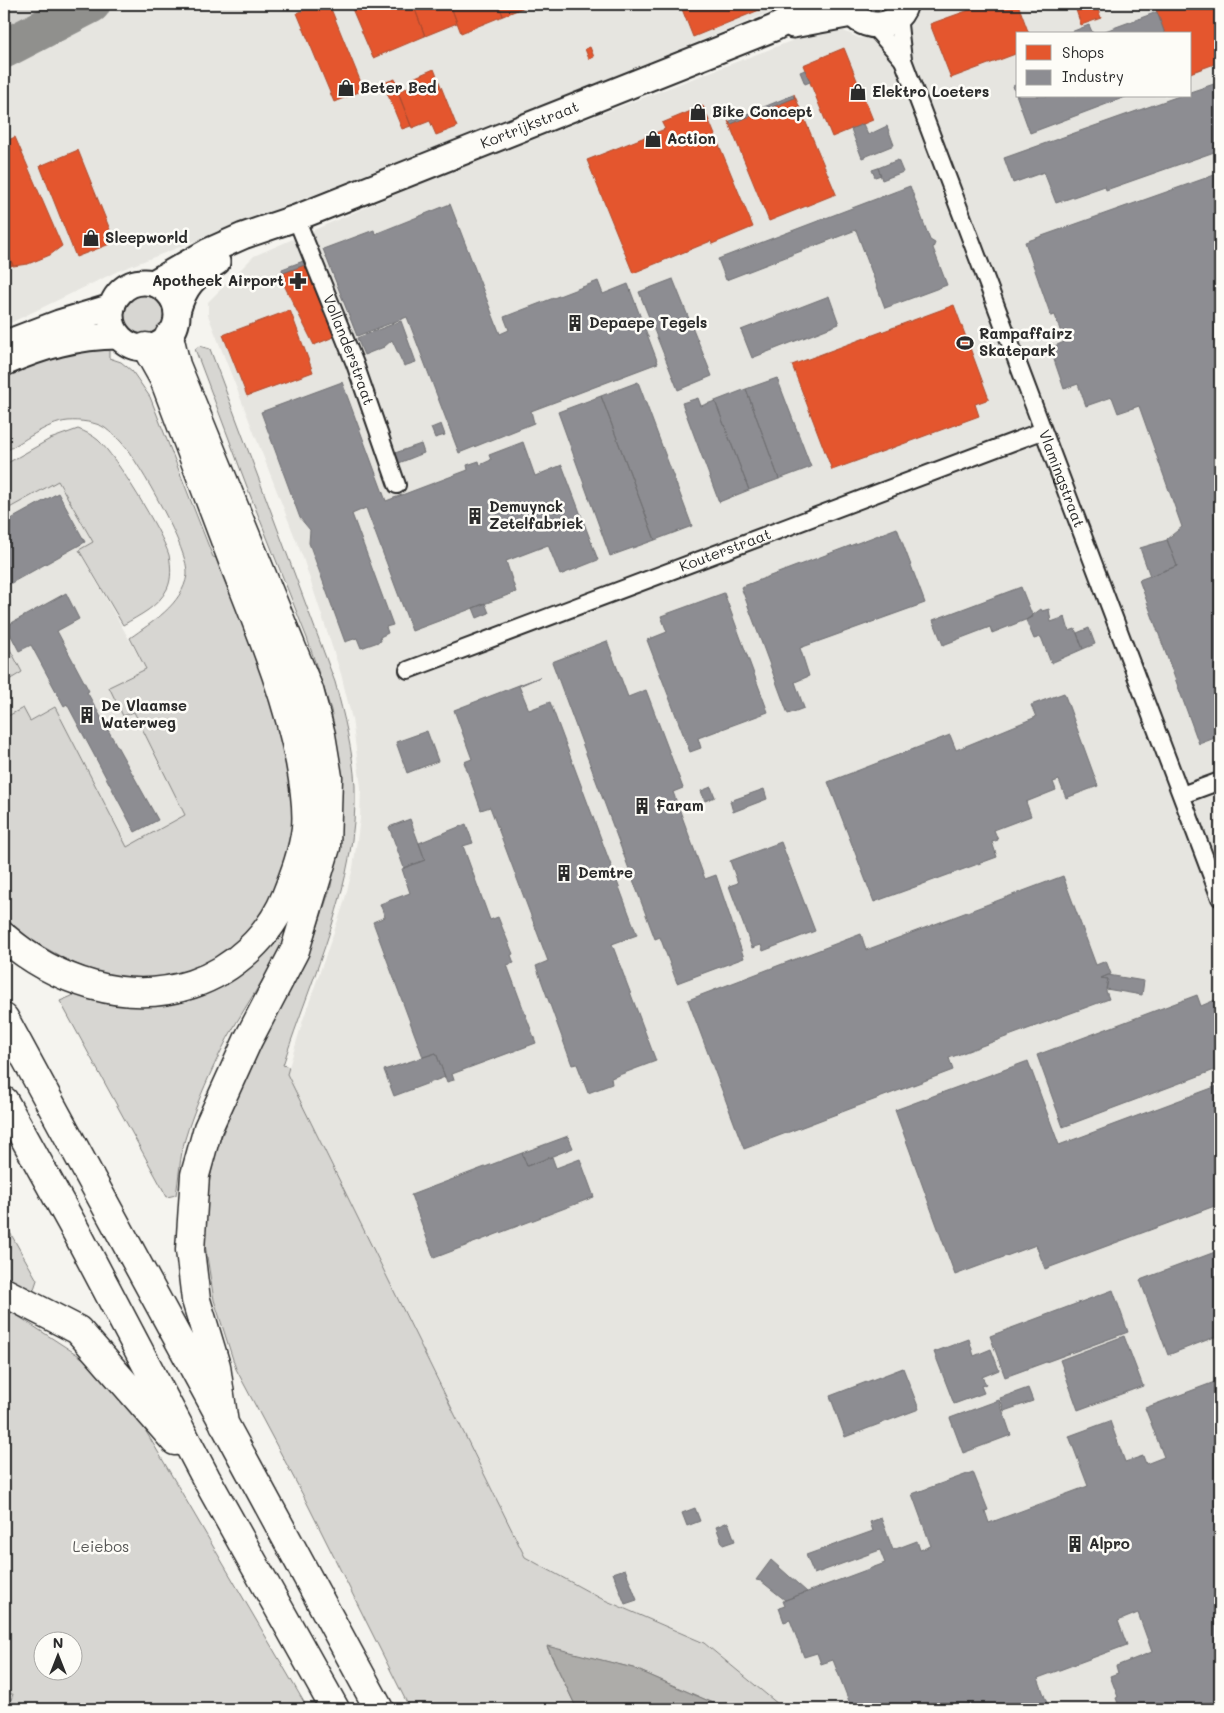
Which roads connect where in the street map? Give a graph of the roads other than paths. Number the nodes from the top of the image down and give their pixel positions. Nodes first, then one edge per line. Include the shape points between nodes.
1 (818, 4) edge
2 (901, 10) edge
3 (858, 15) edge
4 (774, 28) junction
5 (903, 60) junction
6 (291, 221) junction
7 (153, 283) junction
8 (112, 307) junction
9 (164, 332) junction
10 (118, 336) junction
11 (4, 344) edge
12 (4, 363) edge
13 (1042, 431) junction
14 (397, 485) dead end
15 (408, 670) dead end
16 (1220, 780) edge
17 (1182, 795) junction
18 (1220, 898) edge
19 (4, 937) edge
20 (4, 1018) edge
21 (4, 1101) edge
22 (4, 1292) edge
23 (224, 1424) junction
24 (206, 1478) junction
25 (335, 1709) edge
26 (379, 1709) edge

1 - 4 main road, Kortrijkstraat
2 - 3 main road, Kortrijkstraat via 890,22
2 - 5 street, Vlamingstraat
3 - 4 main road, Kortrijkstraat
3 - 5 street, Vlamingstraat
4 - 6 main road, Kortrijkstraat
5 - 13 street, Vlamingstraat
6 - 7 main road, Kortrijkstraat via 243,236 203,254
6 - 9 main road, Kortrijkstraat via 245,244 194,278 182,293
6 - 14 street, Vollanderstraat via 359,372
7 - 8 main road via 140,282 127,287 117,294
7 - 9 main road via 165,289 173,300
8 - 10 main road via 112,323
8 - 11 main road
9 - 10 main road via 131,345
9 - 19 highway via 164,379 293,724 305,789 306,826 299,864 278,914 263,934 243,956 194,984 157,992 101,989 51,969
9 - 23 highway via 309,690 328,777 326,847 298,941 212,1119 195,1175 190,1250 196,1300 216,1366
10 - 12 main road via 86,337 45,346
13 - 15 street, Kouterstraat
13 - 17 street, Vlamingstraat
16 - 17 street
17 - 18 street, Vlamingstraat
20 - 23 highway
21 - 24 highway
22 - 24 highway via 78,1330
23 - 26 highway
24 - 25 highway

